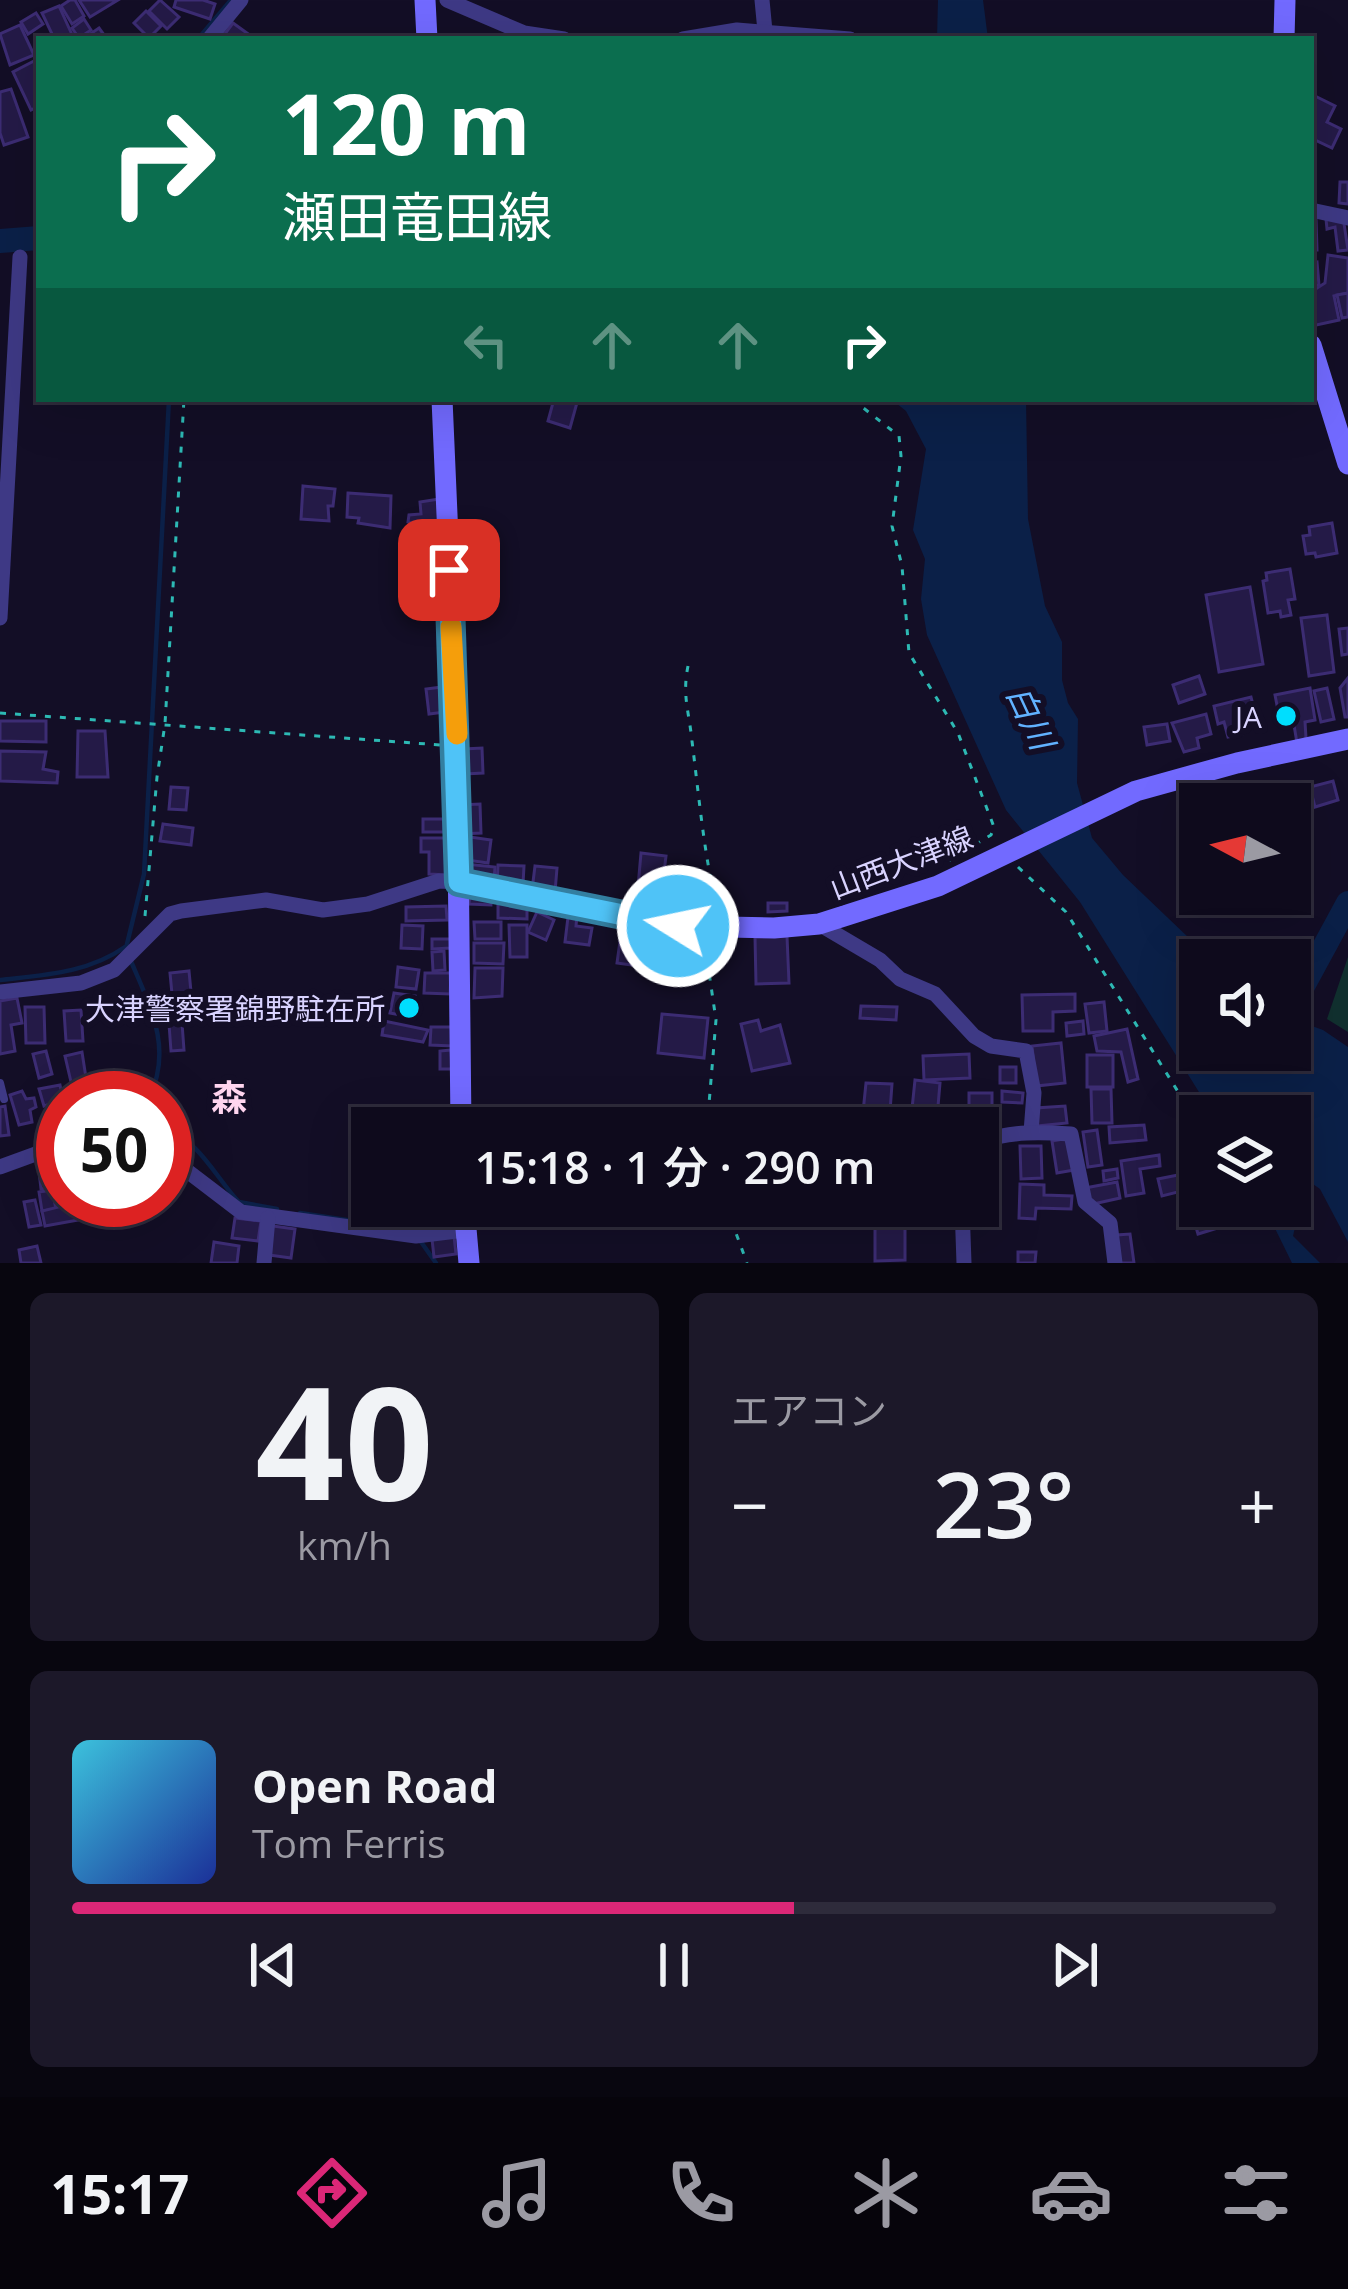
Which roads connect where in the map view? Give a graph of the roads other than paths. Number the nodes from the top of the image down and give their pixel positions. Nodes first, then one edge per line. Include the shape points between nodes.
1 (241, 0) edge
2 (425, 0) edge
3 (447, 0) edge
4 (762, 0) edge
5 (1285, 0) edge
6 (765, 31) junction
7 (211, 36) edge
8 (427, 36) edge
9 (544, 36) edge
10 (695, 36) edge
11 (818, 36) edge
12 (1284, 36) edge
13 (1314, 211) edge
14 (1348, 218) edge
15 (20, 256) dead end
16 (1314, 355) edge
17 (442, 402) edge
18 (1348, 464) edge
19 (0, 618) edge
20 (1348, 739) edge
21 (459, 882) junction
22 (819, 924) junction
23 (0, 992) edge
24 (0, 1083) edge
25 (4, 1099) dead end
26 (461, 1107) edge
27 (1031, 1132) junction
28 (999, 1138) edge
29 (36, 1154) edge
30 (0, 1167) edge
31 (192, 1172) edge
32 (268, 1218) junction
33 (465, 1227) edge
34 (964, 1227) edge
35 (465, 1230) junction
36 (264, 1263) edge
37 (469, 1263) edge
38 (964, 1263) edge
39 (1115, 1263) edge

1 - 7 street
2 - 8 main road
3 - 9 street
4 - 6 street
5 - 12 main road
6 - 10 street
6 - 11 street
13 - 14 street
15 - 19 street
16 - 18 main road
17 - 21 main road
20 - 22 main road, 山西大津線 via 1136,791 1009,859
21 - 22 main road, 山西大津線 via 715,928
21 - 23 street via 323,910 266,901 194,908 170,914 114,970 81,983
21 - 26 main road
22 - 27 street via 935,994 974,1036 1027,1051
24 - 25 lane
27 - 28 street
27 - 39 street via 1071,1134 1085,1202 1110,1223
29 - 30 street
31 - 32 street via 221,1200
32 - 35 street via 416,1236
32 - 36 street
33 - 35 main road
34 - 38 street
35 - 37 main road

